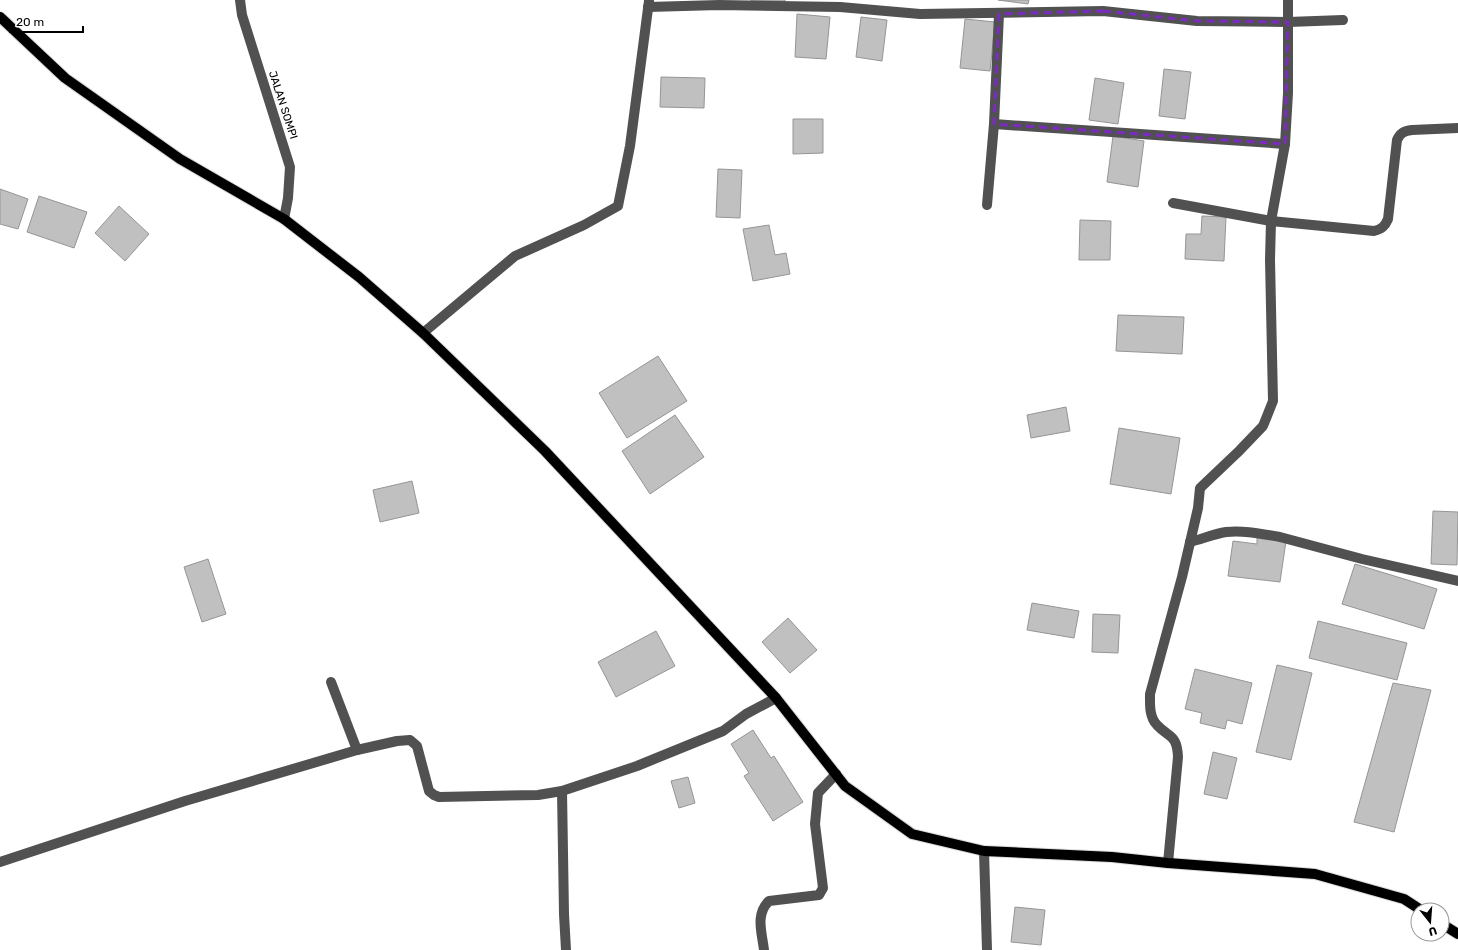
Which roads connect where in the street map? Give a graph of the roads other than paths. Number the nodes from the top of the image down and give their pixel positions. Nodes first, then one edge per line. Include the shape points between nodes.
1 (240, 0) edge
2 (1288, 0) edge
3 (648, 3) edge
4 (999, 14) junction
5 (0, 17) edge
6 (1343, 20) dead end
7 (1288, 22) junction
8 (994, 124) junction
9 (1458, 128) edge
10 (1285, 144) junction
11 (1173, 203) dead end
12 (987, 206) dead end
13 (284, 219) junction
14 (1271, 221) junction
15 (423, 333) junction
16 (1190, 542) junction
17 (1458, 581) edge
18 (331, 682) dead end
19 (776, 698) junction
20 (357, 750) junction
21 (836, 774) junction
22 (562, 791) junction
23 (984, 851) junction
24 (0, 862) edge
25 (1168, 863) junction
26 (1410, 903) edge
27 (566, 950) edge
28 (764, 950) edge
29 (987, 950) edge

1 - 13 street, JALAN SOMPI via 242,15 290,167
2 - 7 street
3 - 4 street via 840,7 920,14
3 - 15 street via 630,146 618,206 584,225 515,256
4 - 7 street via 1103,11 1197,20
4 - 8 street
5 - 13 main road via 65,78 180,158
6 - 7 street
7 - 10 street
8 - 10 street
8 - 12 street
9 - 14 street via 1412,130 1399,135 1388,219 1381,229 1374,231
10 - 14 street
11 - 14 street
13 - 15 main road via 359,277
14 - 16 street via 1273,401 1263,426 1200,488
15 - 19 main road via 545,451
16 - 17 street via 1225,532 1259,533 1391,567
16 - 25 street via 1150,694 1153,719 1169,734 1178,748
18 - 20 street
19 - 21 main road
19 - 22 street via 723,730 637,766
20 - 22 street via 410,740 417,746 429,790 438,797 538,795
20 - 24 street via 185,801
21 - 23 main road via 845,786 912,834
21 - 28 street via 818,793 815,824 823,888 819,895 768,901 763,907 760,919
22 - 27 street
23 - 25 main road via 1112,856
23 - 29 street
25 - 26 main road via 1315,874

